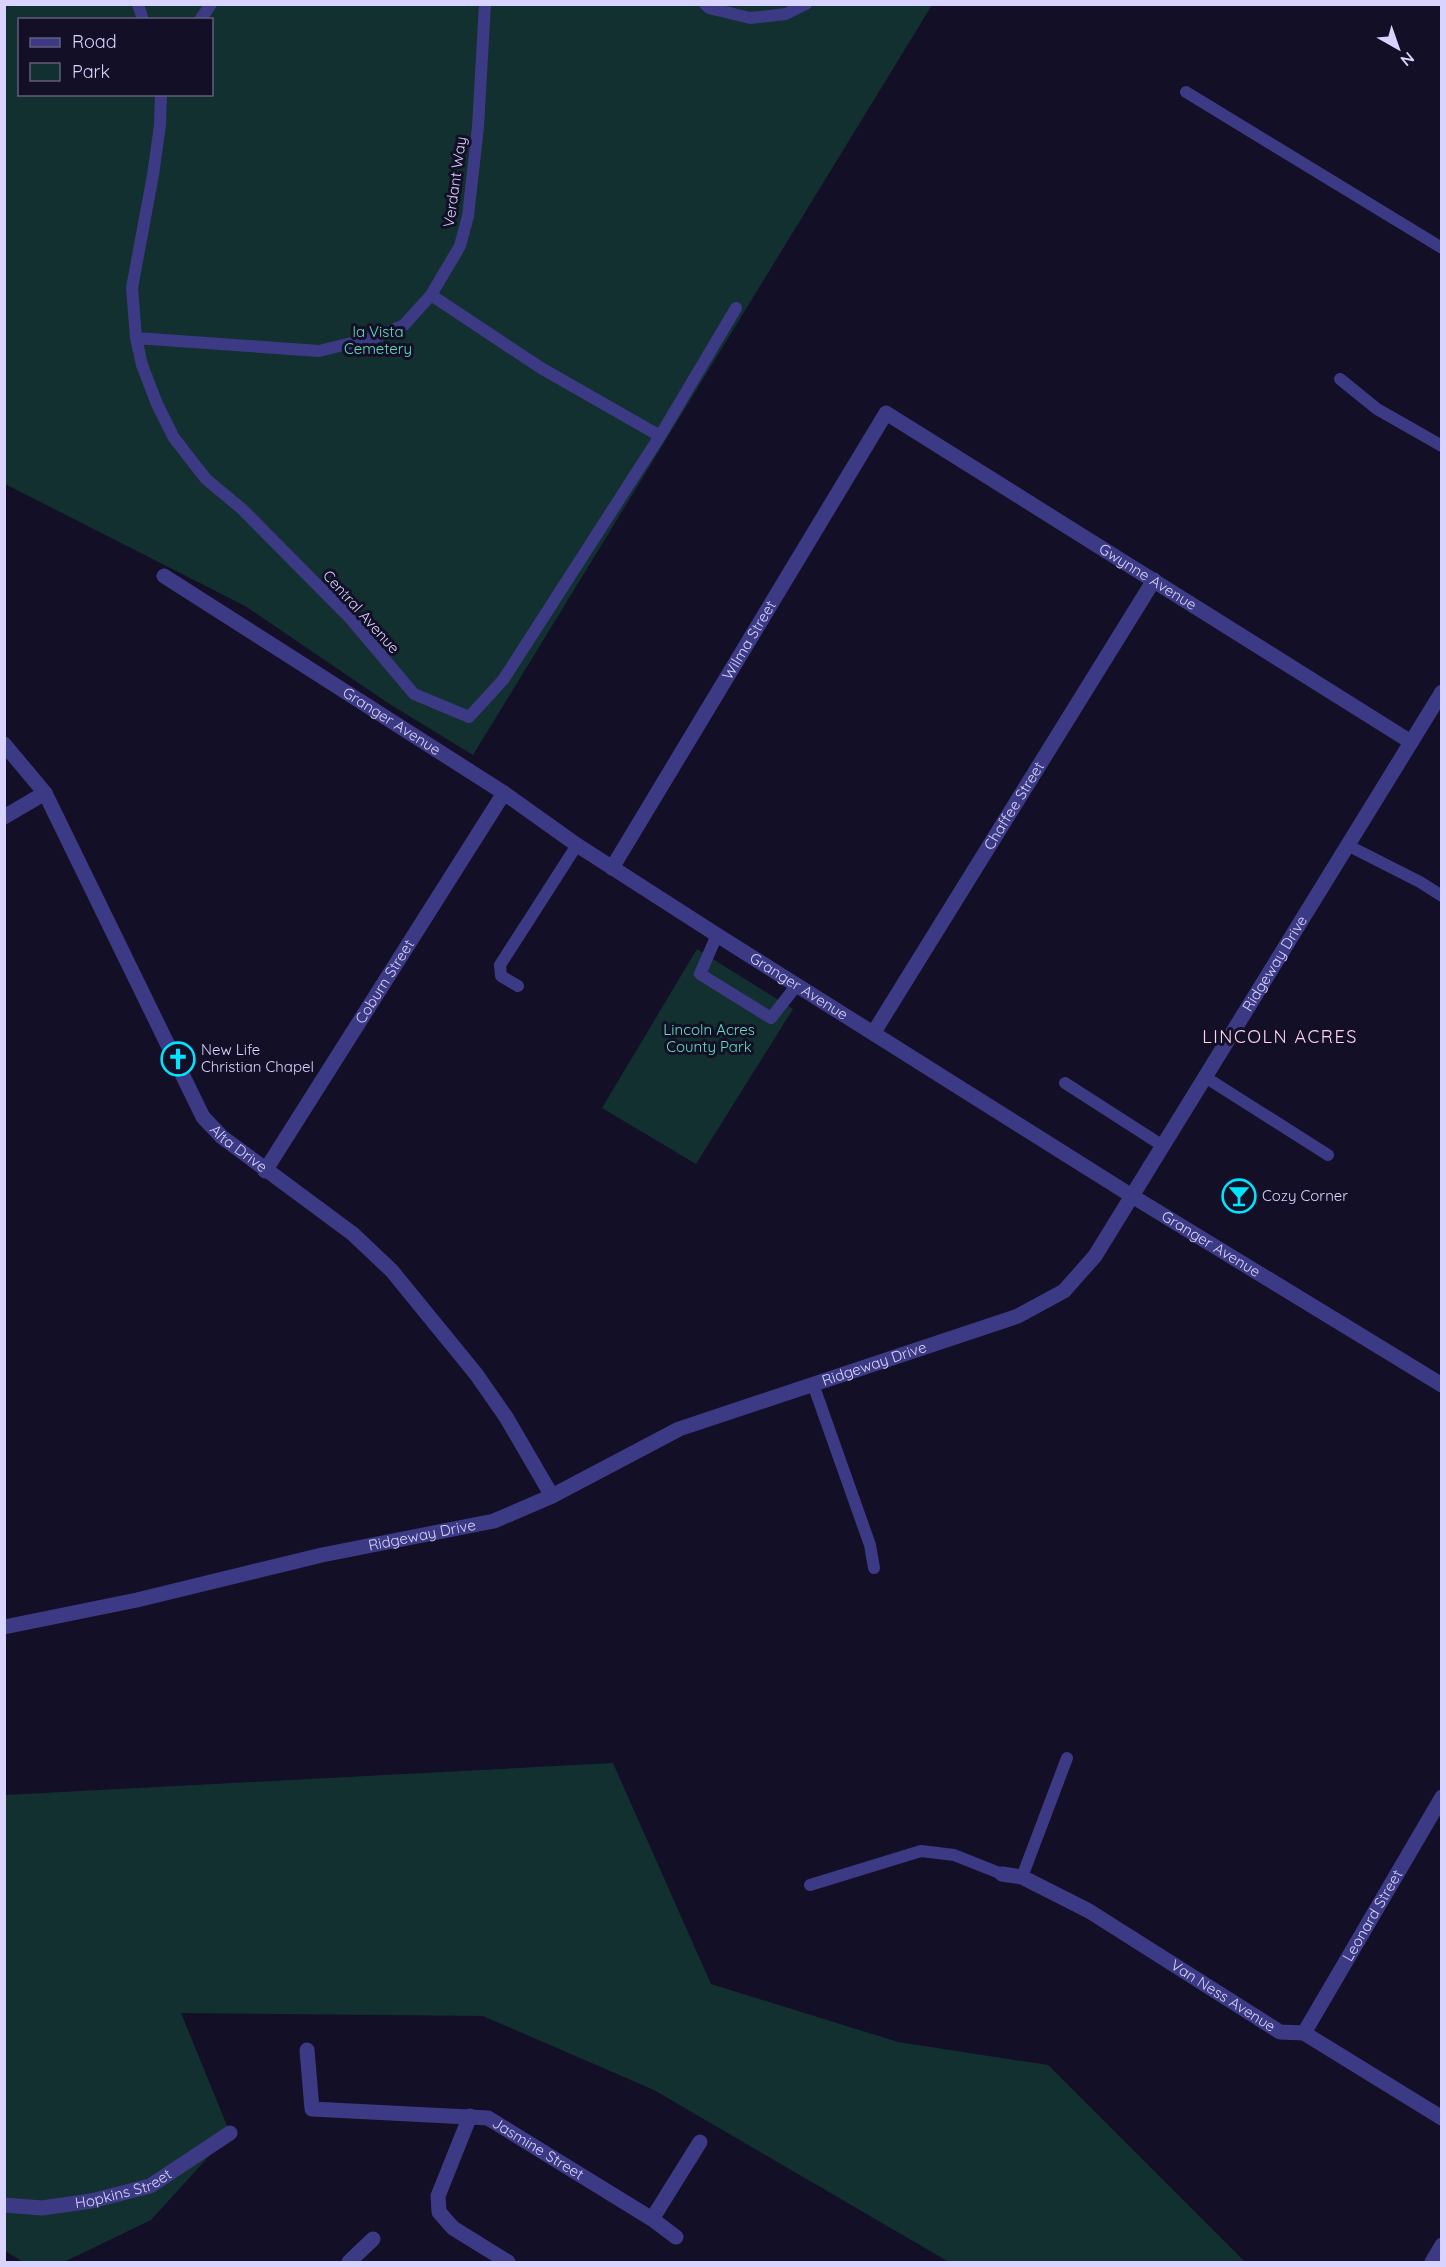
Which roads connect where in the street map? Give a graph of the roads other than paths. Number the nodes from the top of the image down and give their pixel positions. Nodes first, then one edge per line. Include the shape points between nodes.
1 (211, 4) edge
2 (485, 4) edge
3 (705, 4) edge
4 (806, 4) edge
5 (201, 18) edge
6 (1186, 92) dead end
7 (161, 96) edge
8 (1442, 249) edge
9 (431, 295) junction
10 (736, 308) dead end
11 (136, 338) junction
12 (1340, 379) dead end
13 (886, 414) joint
14 (660, 436) junction
15 (1442, 446) edge
16 (164, 576) dead end
17 (1154, 580) junction
18 (1442, 692) edge
19 (1411, 742) junction
20 (4, 744) edge
21 (45, 793) junction
22 (504, 793) junction
23 (4, 818) edge
24 (577, 845) junction
25 (1347, 845) junction
26 (612, 868) junction
27 (1442, 896) edge
28 (717, 935) junction
29 (797, 985) junction
30 (518, 986) dead end
31 (874, 1032) junction
32 (1205, 1077) junction
33 (1065, 1083) dead end
34 (1162, 1146) junction
35 (1328, 1155) dead end
36 (265, 1171) junction
37 (1132, 1196) junction
38 (813, 1384) junction
39 (1442, 1385) edge
40 (552, 1496) junction
41 (874, 1568) dead end
42 (4, 1628) edge
43 (1067, 1758) dead end
44 (1442, 1797) edge
45 (1002, 1874) joint
46 (1022, 1877) junction
47 (810, 1885) dead end
48 (1304, 2032) junction
49 (307, 2050) dead end
50 (470, 2116) junction
51 (1442, 2118) edge
52 (230, 2133) dead end
53 (700, 2142) dead end
54 (4, 2205) edge
55 (652, 2219) junction
56 (676, 2237) dead end
57 (374, 2239) dead end
58 (1442, 2245) edge
59 (349, 2262) edge
60 (508, 2262) edge
61 (1432, 2262) edge

1 - 5 lane
2 - 9 lane, Verdant Way via 468,216 460,246
3 - 4 lane via 750,18 786,14
6 - 8 lane
7 - 11 lane, Central Avenue via 153,175 132,288
9 - 11 lane, Verdant Way via 404,325 376,337 319,351
9 - 14 lane via 541,368
10 - 14 lane
11 - 14 lane, Central Avenue via 157,404 174,438 206,480 242,509 349,616 414,694 469,717 503,680
12 - 15 lane via 1377,409
13 - 17 street, Gwynne Avenue
13 - 26 street, Wilma Street
16 - 22 street, Granger Avenue
17 - 19 street, Gwynne Avenue
17 - 31 street, Chaffee Street
18 - 19 street, Ridgeway Drive
19 - 25 street, Ridgeway Drive
20 - 21 street, Alta Drive
21 - 23 street
21 - 36 street, Alta Drive via 203,1117
22 - 24 street, Granger Avenue
22 - 36 street, Coburn Street
24 - 26 street, Granger Avenue
24 - 30 lane via 500,965 501,976
25 - 27 lane
25 - 32 street, Ridgeway Drive
26 - 28 street, Granger Avenue
28 - 29 street, Granger Avenue
28 - 29 lane via 700,974 771,1018
29 - 31 street, Granger Avenue
31 - 37 street, Granger Avenue
32 - 34 street, Ridgeway Drive
32 - 35 lane
33 - 34 lane
34 - 37 street, Ridgeway Drive
36 - 40 street, Alta Drive via 353,1234 392,1271 476,1374
37 - 38 street, Ridgeway Drive via 1095,1256 1064,1291 1018,1316
37 - 39 street, Granger Avenue
38 - 40 street, Ridgeway Drive via 679,1429
38 - 41 lane via 870,1545
40 - 42 street, Ridgeway Drive via 494,1521 454,1531 322,1555
43 - 46 lane
44 - 48 street, Leonard Street
45 - 46 street, Van Ness Avenue
45 - 47 lane via 954,1855 921,1851
46 - 48 street, Van Ness Avenue via 1089,1911 1280,2032
48 - 51 street, Van Ness Avenue
49 - 50 street, Jasmine Street via 312,2109
50 - 55 street, Jasmine Street via 488,2118
50 - 60 street via 438,2196 439,2212 453,2228
52 - 54 street, Hopkins Street via 150,2186 42,2208
53 - 55 street
55 - 56 street, Jasmine Street
57 - 59 street
58 - 61 street

